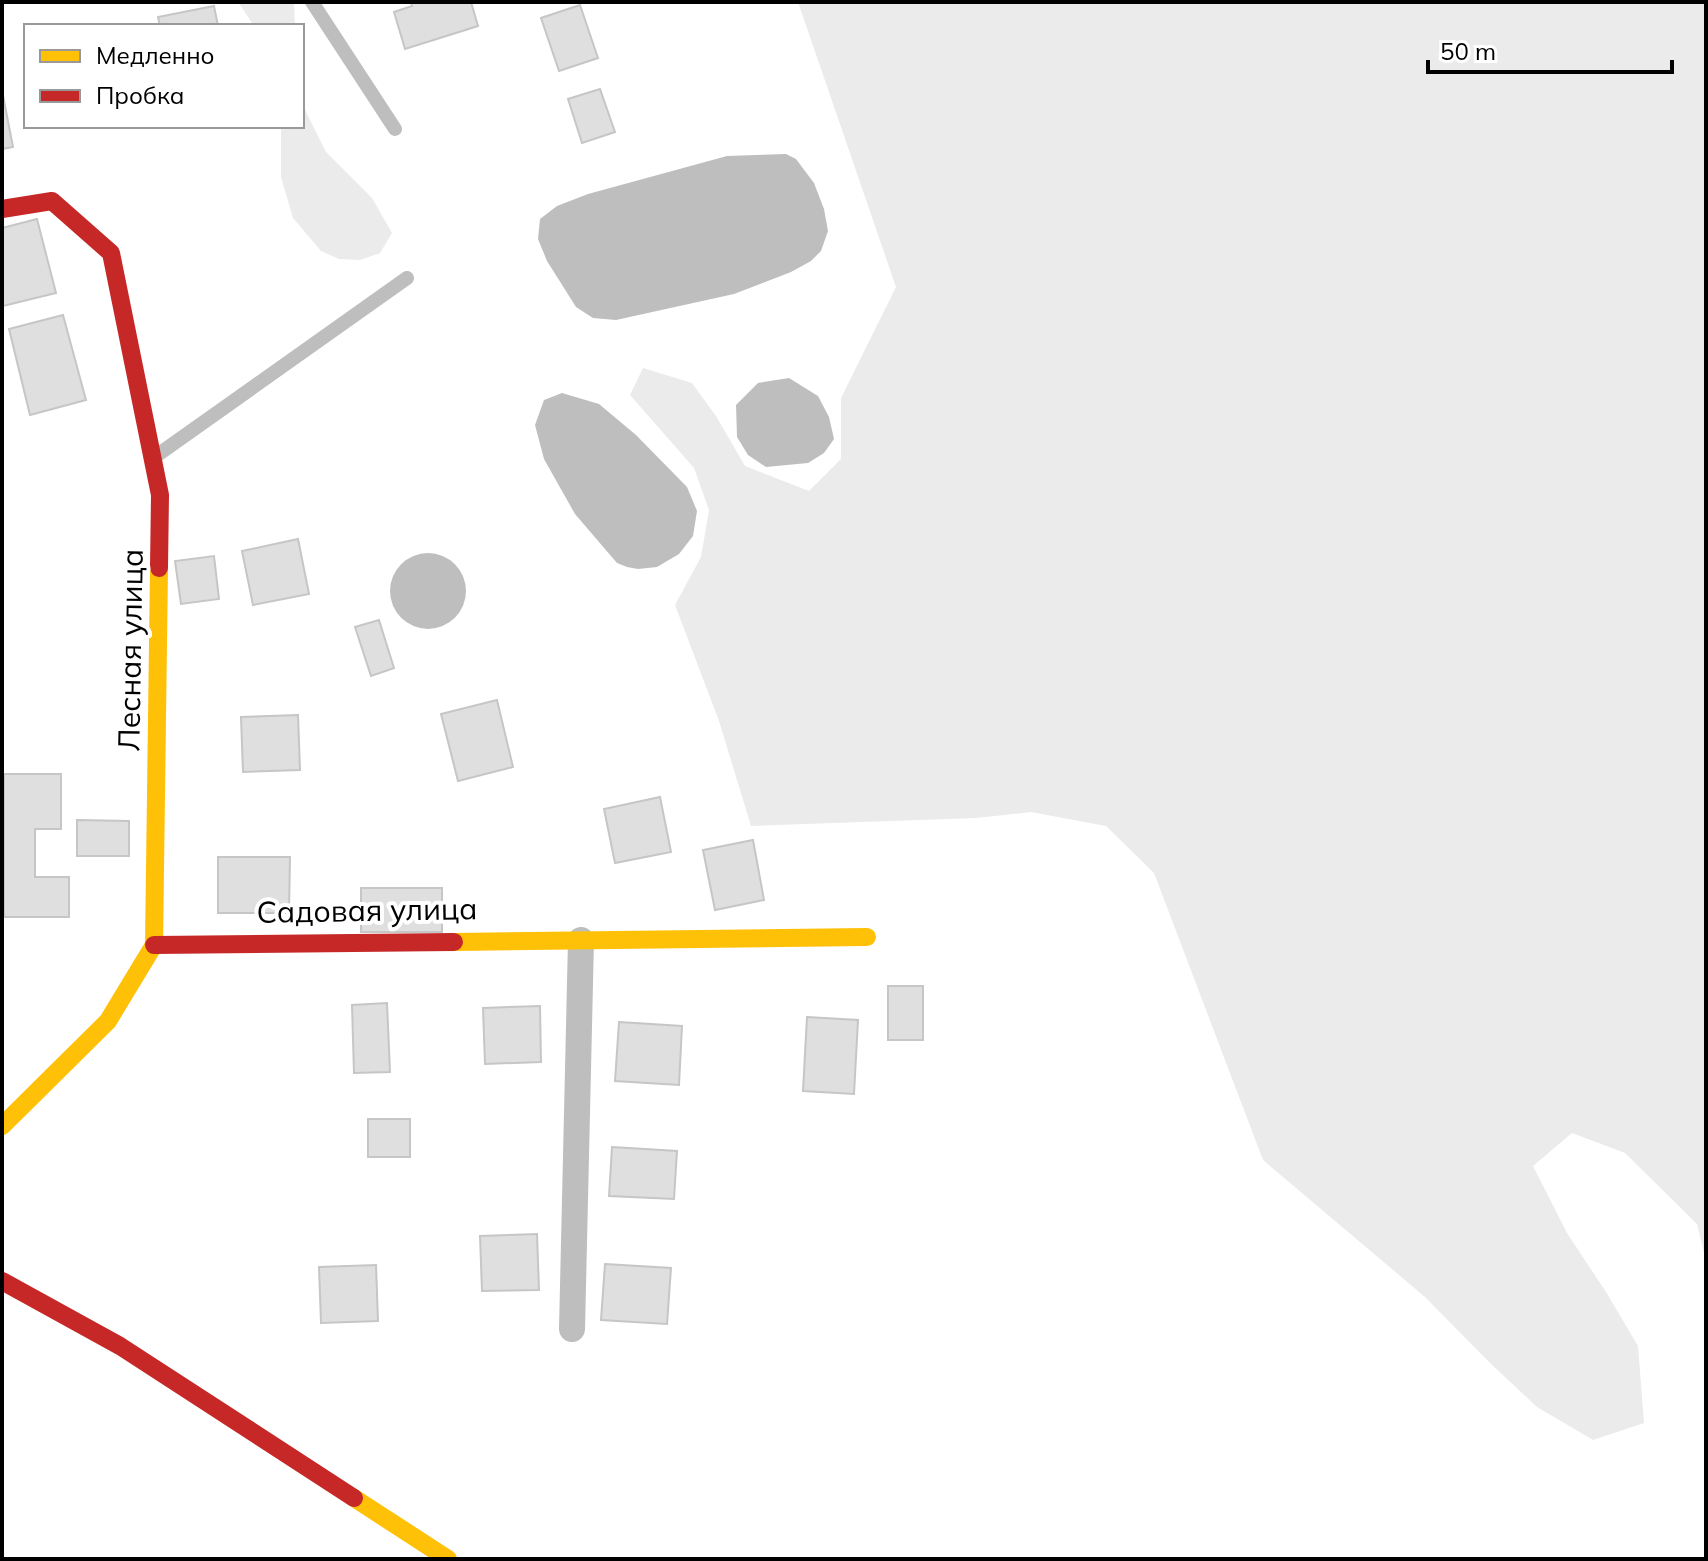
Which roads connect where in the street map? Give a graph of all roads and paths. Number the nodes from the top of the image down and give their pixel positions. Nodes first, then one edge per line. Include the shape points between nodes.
1 (312, 2) edge
2 (395, 129) dead end
3 (2, 209) edge
4 (407, 278) dead end
5 (153, 458) junction
6 (867, 937) dead end
7 (581, 940) junction
8 (154, 945) junction
9 (2, 1126) edge
10 (2, 1281) edge
11 (572, 1329) dead end
12 (448, 1559) edge

1 - 2 lane
3 - 5 street, Лесная улица via 52,201 111,253
4 - 5 lane
5 - 8 street, Лесная улица via 160,495
6 - 7 street, Садовая улица
7 - 8 street, Садовая улица
7 - 11 street
8 - 9 street via 108,1021
10 - 12 street via 120,1346

